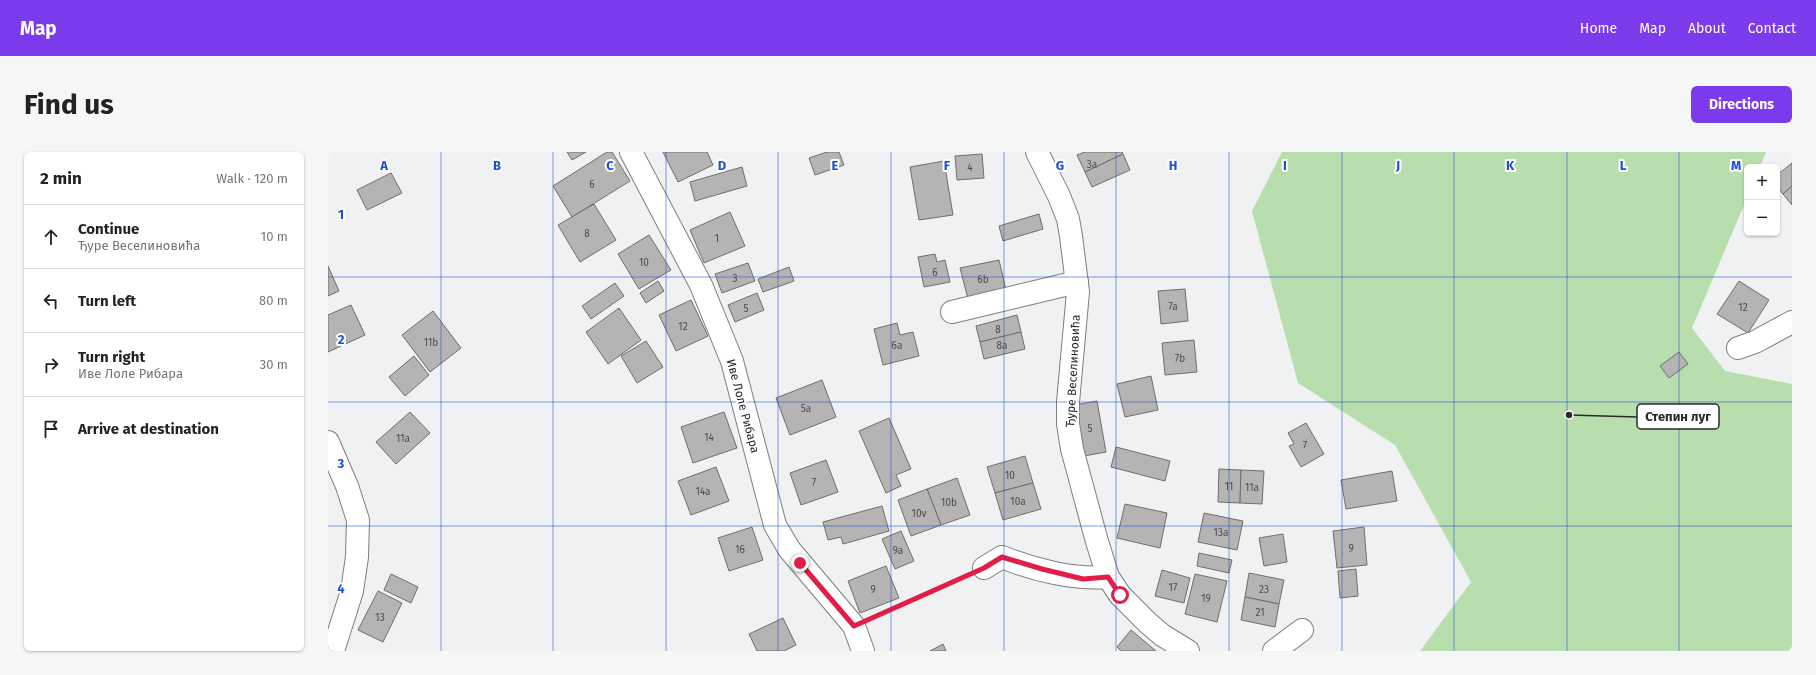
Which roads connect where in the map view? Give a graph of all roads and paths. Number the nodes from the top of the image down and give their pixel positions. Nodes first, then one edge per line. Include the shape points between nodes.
1 (632, 152) edge
2 (1037, 152) edge
3 (1077, 282) junction
4 (952, 312) dead end
5 (1792, 322) edge
6 (1738, 348) dead end
7 (328, 442) edge
8 (984, 568) joint
9 (1108, 577) junction
10 (854, 626) junction
11 (1302, 630) dead end
12 (332, 651) edge
13 (863, 651) edge
14 (1188, 651) edge
15 (1274, 651) edge

1 - 10 street, Иве Лоле Рибара via 701,285 732,361 774,524 789,549
2 - 3 street, Ђуре Веселиновића via 1068,219
3 - 4 street
3 - 9 street, Ђуре Веселиновића via 1068,402 1070,438
5 - 6 street
7 - 12 street via 358,520 357,557 352,591
8 - 9 street via 1002,557 1083,579
8 - 10 path
9 - 14 street, Ђуре Веселиновића via 1120,595 1162,636
10 - 13 street, Иве Лоле Рибара
11 - 15 street

